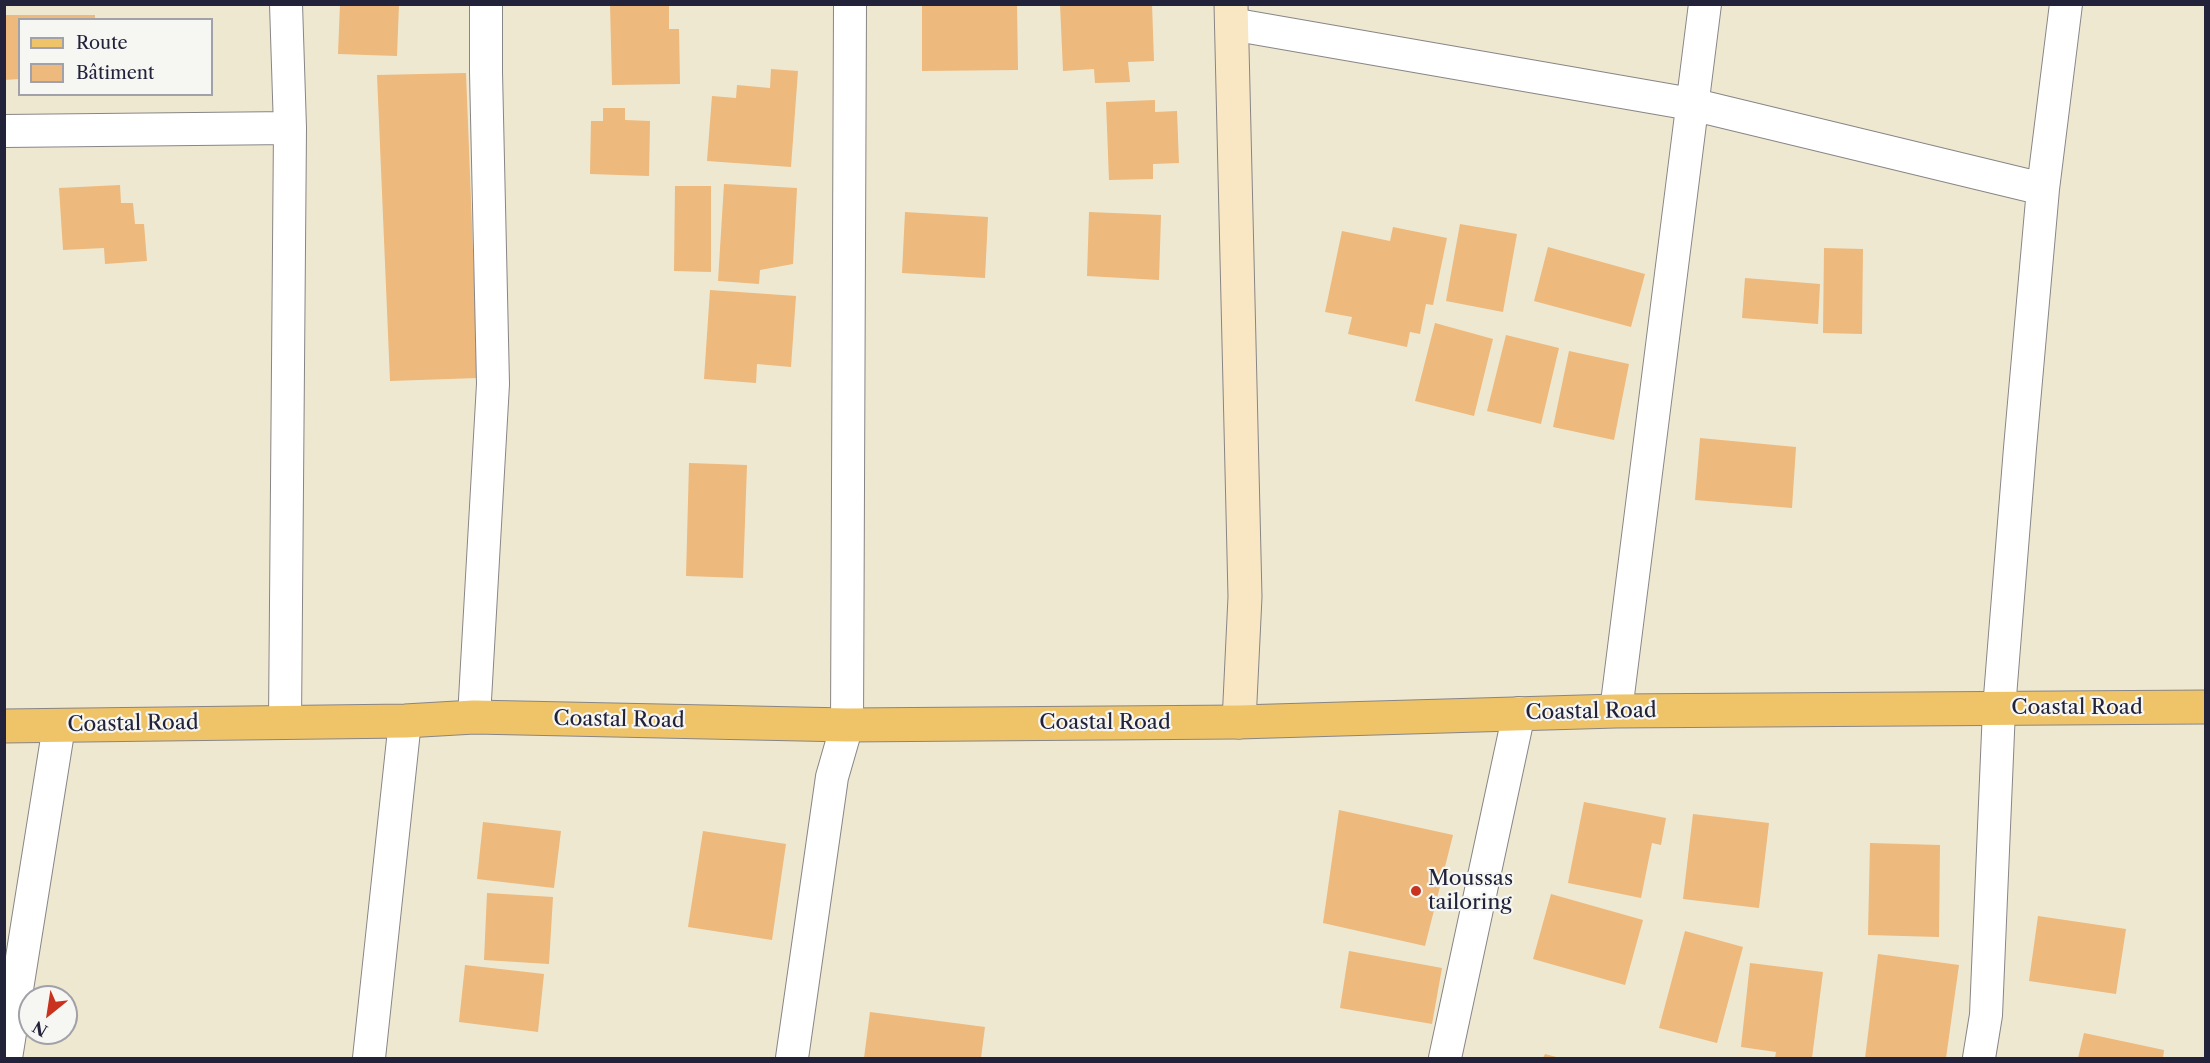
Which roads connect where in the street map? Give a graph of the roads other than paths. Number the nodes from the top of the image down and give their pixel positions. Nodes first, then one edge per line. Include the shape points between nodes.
1 (286, 4) edge
2 (486, 4) edge
3 (850, 4) edge
4 (1705, 4) edge
5 (2066, 4) edge
6 (1231, 14) edge
7 (1691, 104) junction
8 (290, 128) junction
9 (4, 131) edge
10 (2043, 189) junction
11 (2205, 707) edge
12 (1999, 709) junction
13 (1617, 711) junction
14 (1519, 713) junction
15 (474, 717) junction
16 (405, 721) junction
17 (285, 722) junction
18 (1239, 722) junction
19 (847, 725) junction
20 (4, 726) edge
21 (59, 726) junction
22 (6, 1059) edge
23 (369, 1059) edge
24 (792, 1059) edge
25 (1445, 1059) edge
26 (1979, 1059) edge

1 - 8 street
2 - 15 street via 493,384
3 - 19 street
4 - 7 street
5 - 10 street
6 - 7 street
6 - 18 street via 1245,597
7 - 10 street
7 - 13 street
8 - 9 street
8 - 17 street
10 - 12 street
11 - 12 main road, Coastal Road
12 - 13 main road, Coastal Road
12 - 26 street via 1986,1015
13 - 14 main road, Coastal Road
14 - 18 main road, Coastal Road
14 - 25 street
15 - 16 main road, Coastal Road
15 - 19 main road, Coastal Road
16 - 17 main road, Coastal Road
16 - 23 street
17 - 21 main road, Coastal Road
18 - 19 main road, Coastal Road
19 - 24 street via 832,777
20 - 21 main road, Coastal Road
21 - 22 street

